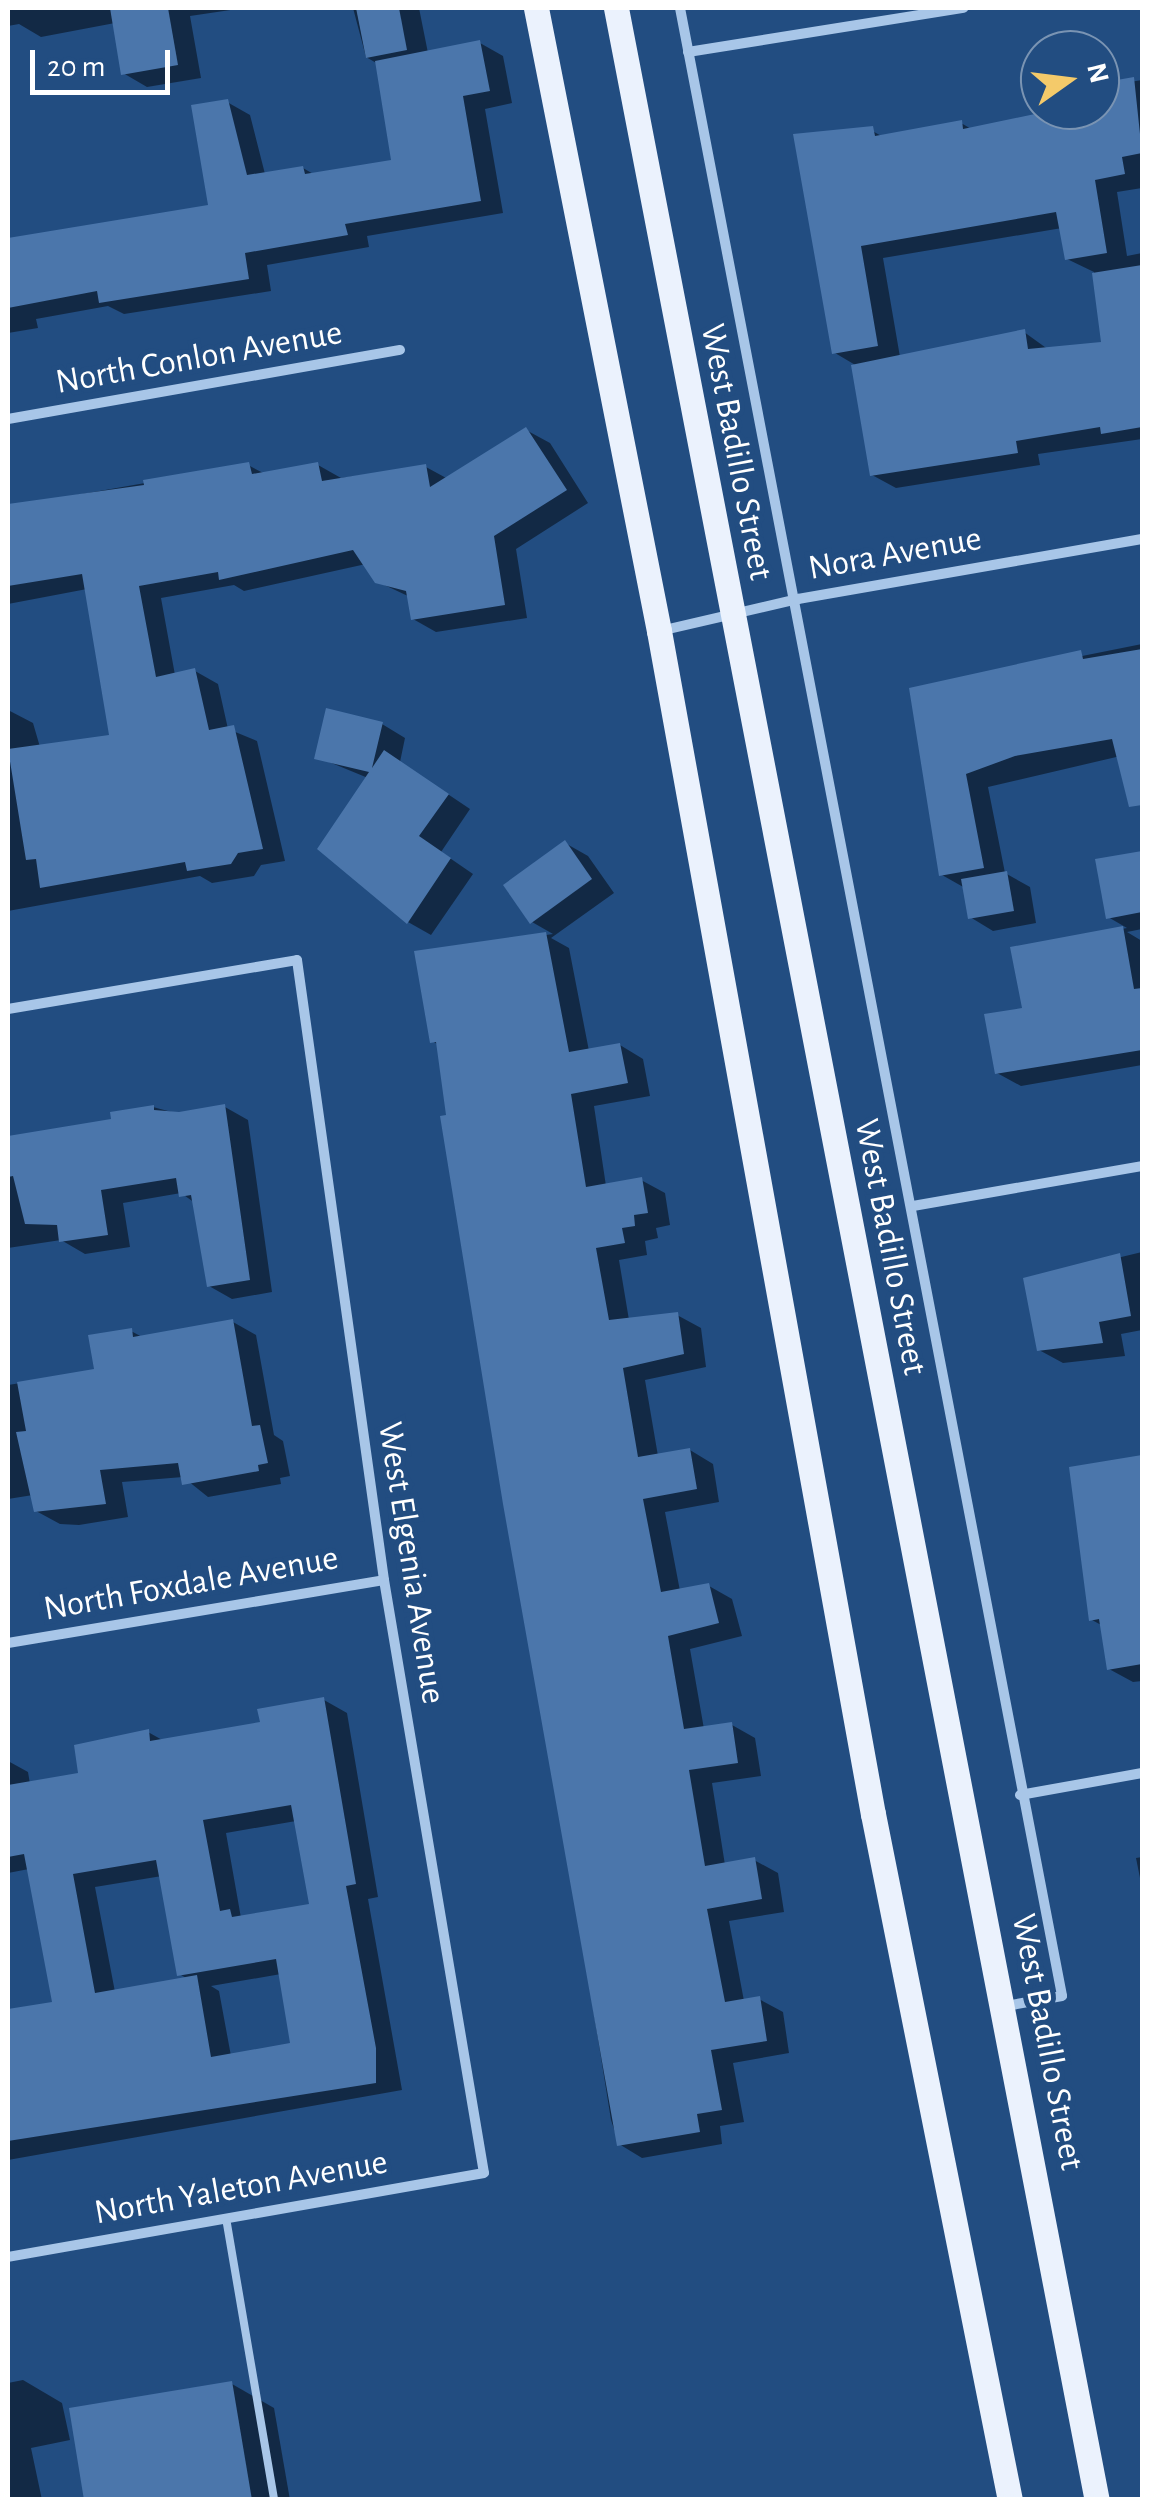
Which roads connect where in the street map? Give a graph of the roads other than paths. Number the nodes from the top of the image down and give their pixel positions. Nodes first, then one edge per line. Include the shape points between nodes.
1 (536, 8) edge
2 (616, 8) edge
3 (680, 8) edge
4 (964, 8) edge
5 (688, 52) junction
6 (400, 350) dead end
7 (8, 419) edge
8 (1142, 539) edge
9 (798, 599) junction
10 (731, 615) junction
11 (659, 631) junction
12 (8, 1009) edge
13 (1142, 1166) edge
14 (913, 1206) junction
15 (384, 1580) junction
16 (8, 1643) edge
17 (1142, 1774) edge
18 (1020, 1795) junction
19 (1006, 2006) junction
20 (484, 2172) joint
21 (226, 2218) junction
22 (8, 2257) edge
23 (274, 2500) edge
24 (1010, 2500) edge
25 (1097, 2500) edge

1 - 11 main road
2 - 10 main road, West Badillo Street
3 - 5 street
4 - 5 street
5 - 9 street
6 - 7 street, North Conlon Avenue
8 - 9 street, Nora Avenue
9 - 10 street, Nora Avenue
9 - 14 street
10 - 11 street, Nora Avenue
10 - 19 main road, West Badillo Street
11 - 24 main road via 873,1814
12 - 15 street, West Elgenia Avenue via 297,960
13 - 14 street
14 - 18 street
15 - 16 street, North Foxdale Avenue
15 - 20 street, West Elgenia Avenue
17 - 18 street
18 - 19 street via 1062,1996
19 - 25 main road, West Badillo Street
20 - 21 street, North Yaleton Avenue
21 - 22 street, North Yaleton Avenue
21 - 23 lane

